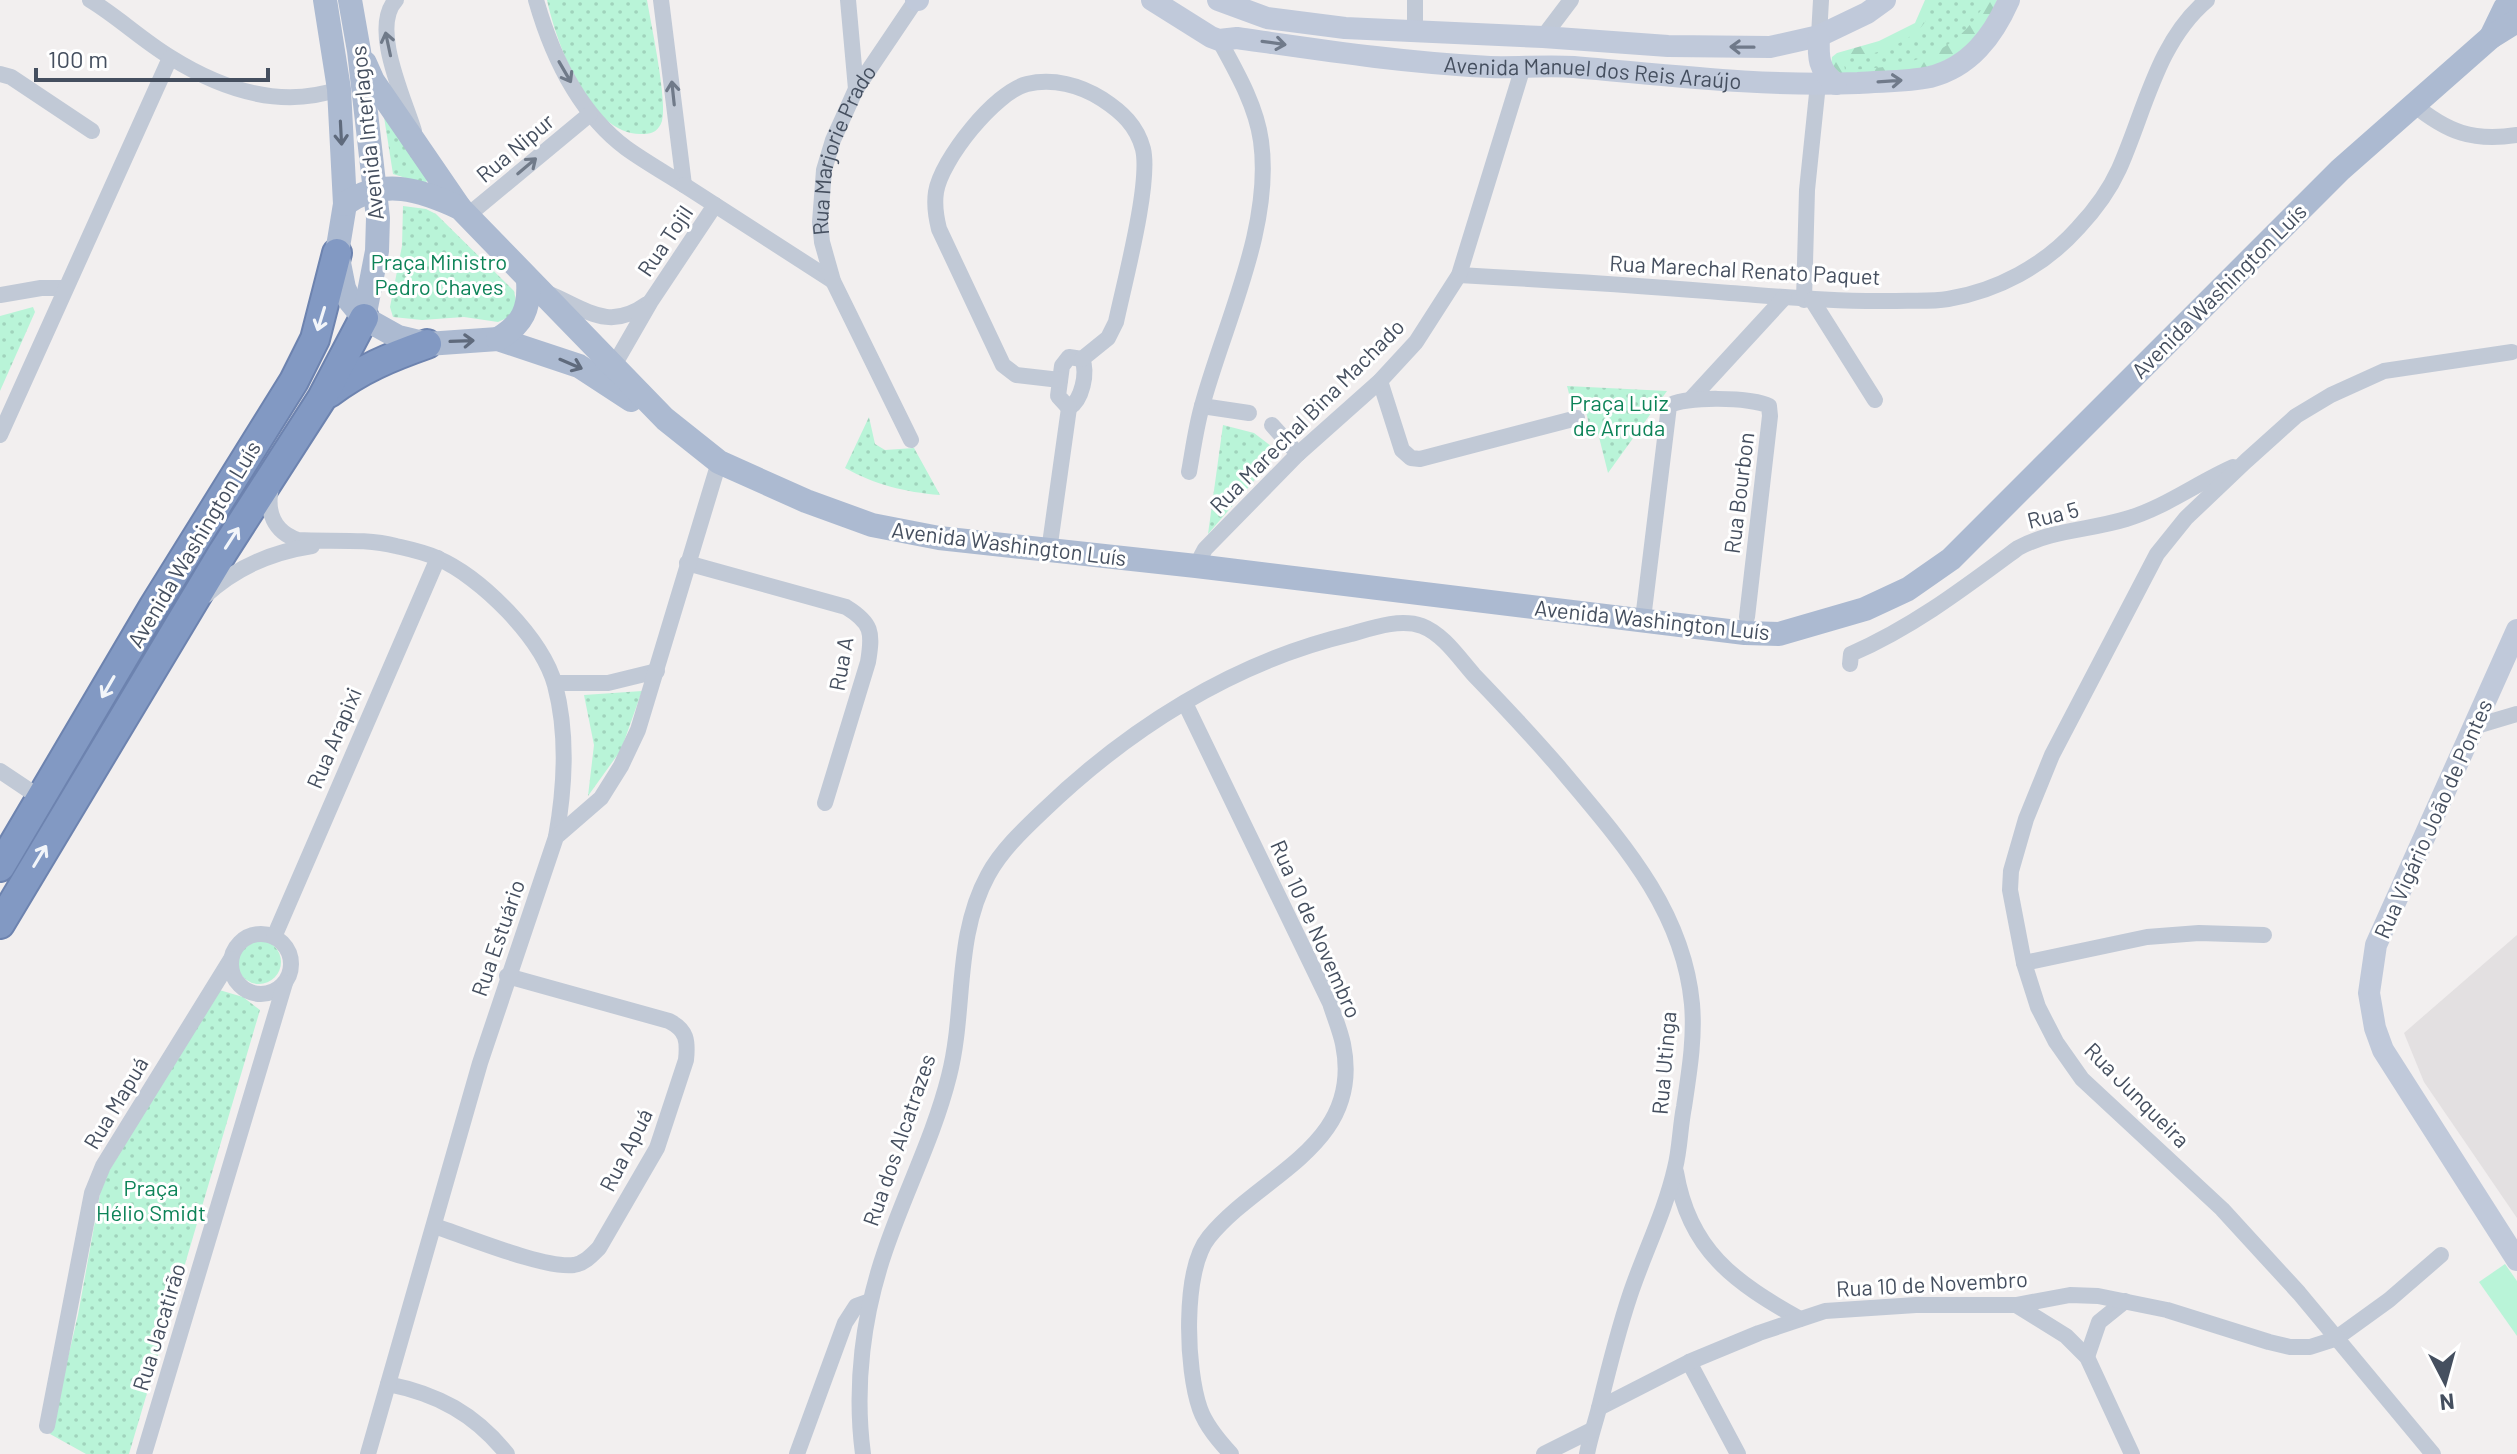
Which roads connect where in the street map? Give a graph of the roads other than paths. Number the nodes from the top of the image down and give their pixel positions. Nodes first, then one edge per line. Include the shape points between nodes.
1 (90, 0) edge
2 (325, 0) edge
3 (350, 0) edge
4 (396, 0) edge
5 (536, 0) edge
6 (661, 0) edge
7 (848, 0) edge
8 (917, 0) edge
9 (1152, 0) edge
10 (1218, 0) edge
11 (1415, 0) edge
12 (1571, 0) edge
13 (1821, 0) edge
14 (1885, 0) edge
15 (2009, 0) edge
16 (2207, 0) edge
17 (2509, 7) edge
18 (1415, 31) junction
19 (1819, 36) junction
20 (1543, 37) junction
21 (1219, 40) junction
22 (359, 51) junction
23 (170, 58) junction
24 (1523, 67) junction
25 (0, 74) edge
26 (1827, 84) junction
27 (339, 89) junction
28 (856, 89) junction
29 (2422, 111) junction
30 (590, 114) junction
31 (92, 131) dead end
32 (2517, 135) edge
33 (418, 143) junction
34 (684, 185) junction
35 (375, 189) junction
36 (345, 204) junction
37 (715, 205) junction
38 (464, 212) junction
39 (337, 253) junction
40 (1459, 275) junction
41 (833, 281) junction
42 (532, 284) junction
43 (64, 288) junction
44 (0, 295) edge
45 (1784, 298) junction
46 (1808, 300) junction
47 (651, 301) junction
48 (364, 318) junction
49 (498, 339) junction
50 (427, 344) junction
51 (2512, 352) dead end
52 (1082, 359) junction
53 (613, 367) junction
54 (1060, 380) junction
55 (1380, 381) junction
56 (322, 398) junction
57 (1691, 399) junction
58 (1875, 400) dead end
59 (1202, 406) junction
60 (1069, 408) junction
61 (1249, 413) dead end
62 (1577, 418) dead end
63 (665, 419) junction
64 (1272, 425) dead end
65 (0, 435) edge
66 (911, 440) dead end
67 (1298, 454) junction
68 (2246, 461) junction
69 (719, 462) junction
70 (1189, 472) dead end
71 (273, 476) junction
72 (334, 543) junction
73 (1049, 551) junction
74 (438, 558) junction
75 (687, 563) junction
76 (1196, 566) junction
77 (1644, 611) dead end
78 (186, 613) junction
79 (1747, 617) dead end
80 (1409, 624) joint
81 (2517, 630) edge
82 (1850, 664) dead end
83 (657, 671) junction
84 (555, 683) junction
85 (1185, 703) junction
86 (2517, 714) edge
87 (2473, 727) junction
88 (0, 771) edge
89 (42, 799) junction
90 (825, 803) dead end
91 (556, 837) junction
92 (0, 867) edge
93 (0, 924) edge
94 (2264, 935) dead end
95 (274, 937) junction
96 (231, 959) junction
97 (2024, 963) junction
98 (507, 976) junction
99 (285, 983) junction
100 (1675, 1168) junction
101 (434, 1226) junction
102 (2441, 1255) dead end
103 (2517, 1260) edge
104 (870, 1301) junction
105 (2125, 1301) junction
106 (2016, 1305) junction
107 (1800, 1319) junction
108 (2335, 1339) junction
109 (2087, 1357) junction
110 (1689, 1362) junction
111 (388, 1384) junction
112 (1599, 1408) junction
113 (47, 1426) dead end
114 (1592, 1430) junction
115 (1586, 1453) edge
116 (144, 1454) edge
117 (368, 1454) edge
118 (507, 1454) edge
119 (797, 1454) edge
120 (863, 1454) edge
121 (1231, 1454) edge
122 (1544, 1454) edge
123 (1738, 1454) edge
124 (2132, 1454) edge
125 (2433, 1454) edge

1 - 23 street
2 - 27 main road, Avenida Interlagos
3 - 22 main road, Avenida Interlagos
33 -> 4 street via 386,40 385,23
5 -> 30 street via 559,65
34 -> 6 street
7 - 28 street
8 - 28 street, Rua Marjorie Prado
9 - 21 street, Avenida Manuel dos Reis Araújo
10 - 18 street, Avenida Manuel dos Reis Araújo via 1267,18
11 - 18 street
12 - 20 street
13 - 19 street
14 - 19 street, Avenida Manuel dos Reis Araújo
26 -> 15 street, Avenida Manuel dos Reis Araújo via 1930,77 1952,68 1985,42
16 - 46 street, Rua Marechal Renato Paquet via 2189,16 2166,51 2108,190 2077,230 2044,259 2008,281 1945,300
17 - 29 main road, Avenida Washington Luís via 2491,37
18 - 20 street, Avenida Manuel dos Reis Araújo
19 -> 20 street, Avenida Manuel dos Reis Araújo via 1770,47
19 - 26 street via 1819,64
21 -> 24 street, Avenida Manuel dos Reis Araújo
21 - 59 street via 1254,114 1262,179 1252,251
22 - 33 main road via 373,81
22 - 35 main road, Avenida Interlagos
23 - 27 street via 251,94 291,99
23 - 43 street
24 - 26 street, Avenida Manuel dos Reis Araújo
24 - 40 street, Rua Marechal Bina Machado
25 - 31 street
26 - 46 street via 1807,190
27 -> 36 main road, Avenida Interlagos
28 - 41 street, Rua Marjorie Prado via 824,170 820,222
29 - 32 street via 2460,134
29 - 76 main road, Avenida Washington Luís via 2340,170 1951,559 1908,589 1865,609 1779,634 1745,633
30 - 34 street via 624,147
38 -> 30 street, Rua Nipur
33 - 38 main road
34 - 37 street
35 - 36 main road
35 - 38 main road, Avenida Washington Luís via 420,192
35 - 48 main road, Avenida Interlagos via 377,251
36 - 39 main road, Avenida Washington Luís
37 - 41 street
37 - 47 street, Rua Tojil
38 - 42 main road, Avenida Washington Luís
39 - 48 main road via 344,288
39 -> 89 highway, Avenida Washington Luís via 315,339 294,381
40 - 45 street, Rua Marechal Renato Paquet
40 - 55 street, Rua Marechal Bina Machado via 1416,342
41 - 66 street, Rua Marjorie Prado
42 - 47 street, Rua Tojil via 614,319
42 - 49 main road via 521,322
42 - 53 main road, Avenida Washington Luís
43 - 44 street
43 - 65 street
45 - 46 street, Rua Marechal Renato Paquet
45 - 57 street
46 - 58 street
47 - 53 street, Rua Tojil
48 - 50 main road via 398,337
48 - 56 highway, Avenida Interlagos
50 -> 49 main road, Avenida Washington Luís
49 -> 63 main road, Avenida Washington Luís via 579,366
50 - 56 highway via 355,374
51 - 68 street, Rua Junqueira via 2384,371 2359,381 2296,416
52 - 54 street via 1066,358
52 - 54 street via 1108,338 1116,322 1144,180 1144,151 1121,111 1091,92 1053,82 1026,84 989,108 973,127 936,190 935,212 1003,365 1016,375
52 - 60 street via 1079,396
53 - 63 main road, Avenida Washington Luís
54 - 60 street via 1058,396
55 - 62 street via 1402,450 1411,458
55 - 67 street, Rua Marechal Bina Machado
56 - 71 highway, Avenida Washington Luís
57 - 77 street via 1672,403 1666,415
57 - 79 street, Rua Bourbon via 1764,403 1770,410
59 - 61 street
59 - 70 street
60 - 73 street
63 - 69 main road, Avenida Washington Luís
64 - 67 street
67 - 76 street, Rua Marechal Bina Machado via 1205,549
68 - 82 street, Rua 5 via 2128,519 2033,540 1929,614 1851,654
68 - 97 street, Rua Junqueira via 2157,554 2052,755 2011,871
69 - 73 main road, Avenida Washington Luís via 872,525
69 - 75 street, Rua Estuário
71 - 72 street via 270,513 278,529 298,540
78 -> 71 highway, Avenida Washington Luís
72 - 74 street via 392,545
72 - 78 street via 268,556 215,586
73 - 76 main road, Avenida Washington Luís
74 - 84 street via 514,616
74 - 95 street, Rua Arapixi
75 - 83 street, Rua Estuário
75 - 90 street, Rua A via 846,607 866,621 872,639 868,662
93 -> 78 highway, Avenida Washington Luís
80 - 85 street, Rua dos Alcatrazes via 1311,643 1245,669
80 - 100 street, Rua Utinga via 1444,642 1491,692 1612,831 1661,901 1686,964 1692,1004 1690,1069
81 - 87 street, Rua Vigário João de Pontes
83 - 84 street via 608,683
83 - 91 street, Rua Estuário via 638,730 614,777 601,798
84 - 91 street via 564,771
85 - 104 street, Rua dos Alcatrazes via 1073,782 1018,835 986,879 966,946 949,1076
85 - 121 street, Rua 10 de Novembro via 1330,1003 1345,1073 1340,1101 1321,1139 1231,1213 1199,1254 1190,1365 1201,1410
86 - 87 street
87 - 103 street, Rua Vigário João de Pontes via 2376,945 2369,993 2375,1028 2395,1073
88 - 89 street
89 - 92 highway, Avenida Washington Luís
91 - 98 street, Rua Estuário
94 - 97 street via 2147,937
95 - 96 street via 247,937
95 - 99 street via 290,957
96 - 99 street via 234,978 248,992 268,993
96 - 113 street, Rua Mapuá via 103,1166 92,1193
97 - 108 street, Rua Junqueira via 2049,1031 2082,1079 2222,1209
98 - 101 street, Rua Estuário
98 - 101 street, Rua Apuá via 680,1026 688,1045 686,1060 657,1148 589,1259 575,1265 545,1261
99 - 116 street, Rua Jacatirão
100 - 107 street via 1680,1196 1702,1244 1723,1269
100 - 112 street, Rua Utinga via 1631,1292
101 - 111 street, Rua Estuário
102 - 108 street, Rua 10 de Novembro
104 - 119 street, Rua dos Alcatrazes via 856,1306 845,1323
104 - 120 street, Rua dos Alcatrazes via 859,1385
105 - 106 street, Rua 10 de Novembro via 2070,1295
105 - 108 street, Rua 10 de Novembro via 2290,1347
105 - 109 street via 2099,1322
106 - 107 street, Rua 10 de Novembro via 1887,1306 1825,1311
106 - 109 street via 2066,1336
107 - 110 street, Rua 10 de Novembro
108 - 125 street, Rua Junqueira
109 - 124 street
110 - 112 street, Rua 10 de Novembro
110 - 123 street
111 - 117 street, Rua Estuário
111 - 118 street via 445,1400 470,1415
112 - 114 street, Rua Utinga
114 - 115 street, Rua Utinga
114 - 122 street

